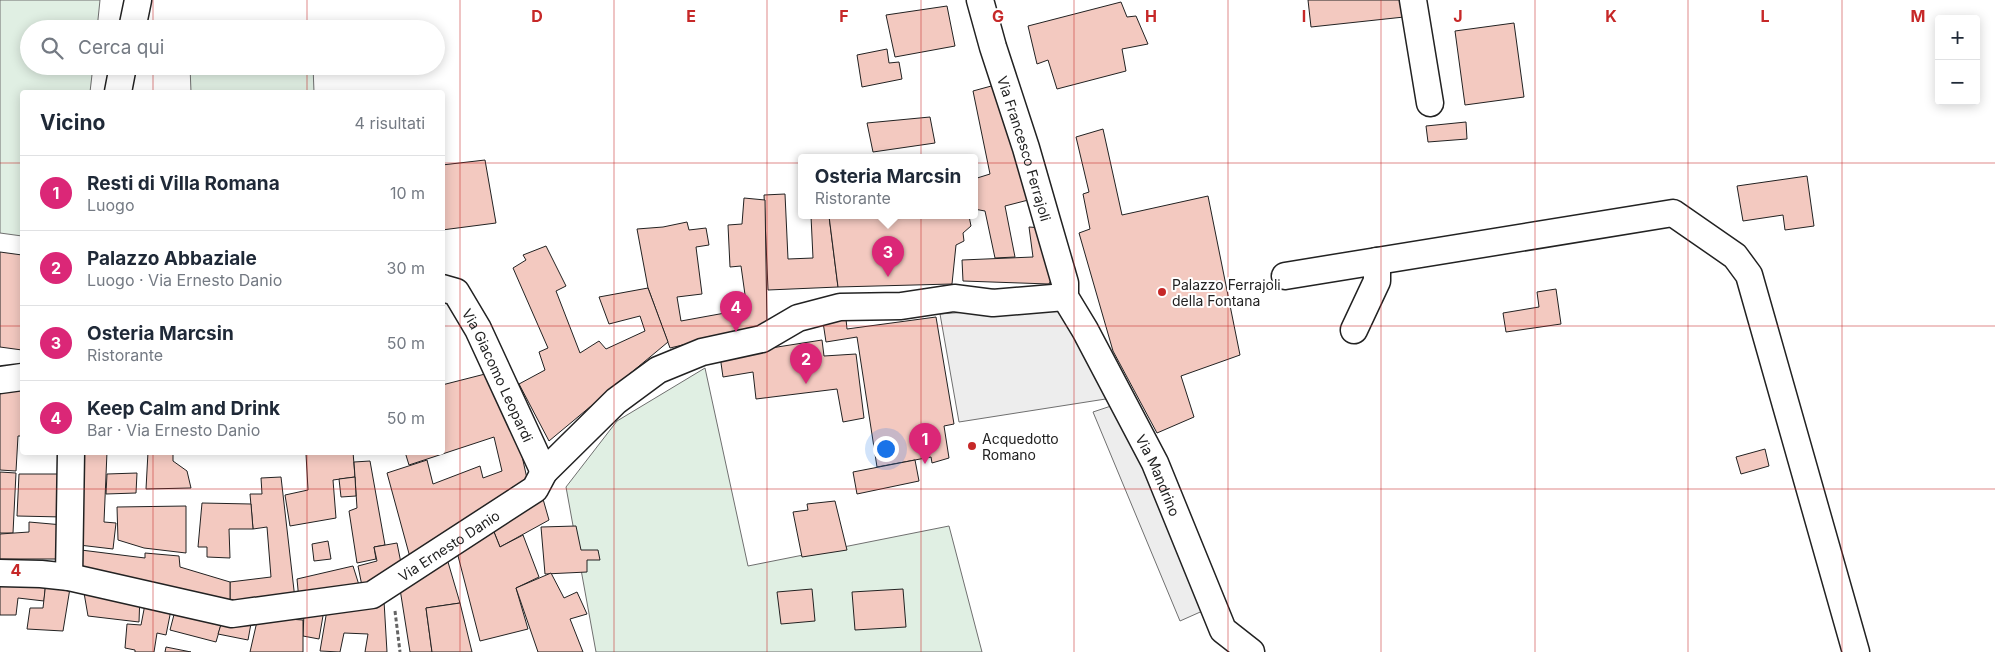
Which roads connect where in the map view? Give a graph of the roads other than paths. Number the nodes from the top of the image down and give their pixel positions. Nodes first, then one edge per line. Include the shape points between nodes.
1 (138, 0) edge
2 (980, 0) edge
3 (1413, 0) edge
4 (134, 20) edge
5 (122, 75) edge
6 (118, 90) edge
7 (1430, 103) dead end
8 (1377, 261) junction
9 (1285, 276) dead end
10 (445, 289) edge
11 (1065, 297) junction
12 (1354, 330) dead end
13 (20, 377) edge
14 (0, 380) edge
15 (70, 455) edge
16 (544, 472) junction
17 (0, 573) edge
18 (69, 577) junction
19 (1251, 652) edge
20 (1856, 652) edge

1 - 4 street
2 - 11 street, Via Francesco Ferrajoli via 1065,283
3 - 7 street
5 - 6 street
8 - 9 street
8 - 12 street via 1378,281
8 - 20 street via 1672,214 1735,256 1749,275
10 - 16 street, Via Giacomo Leopardi via 456,292 478,328
11 - 16 street, Via Ernesto Danio via 992,303 954,298 901,306 840,307 798,318 762,339 702,352 658,370 616,401
11 - 19 street, Via Mandrino via 1154,463 1223,630
13 - 14 street
15 - 18 street
16 - 18 street, Via Ernesto Danio via 535,489 372,595 232,614
17 - 18 street, Via Ernesto Danio

